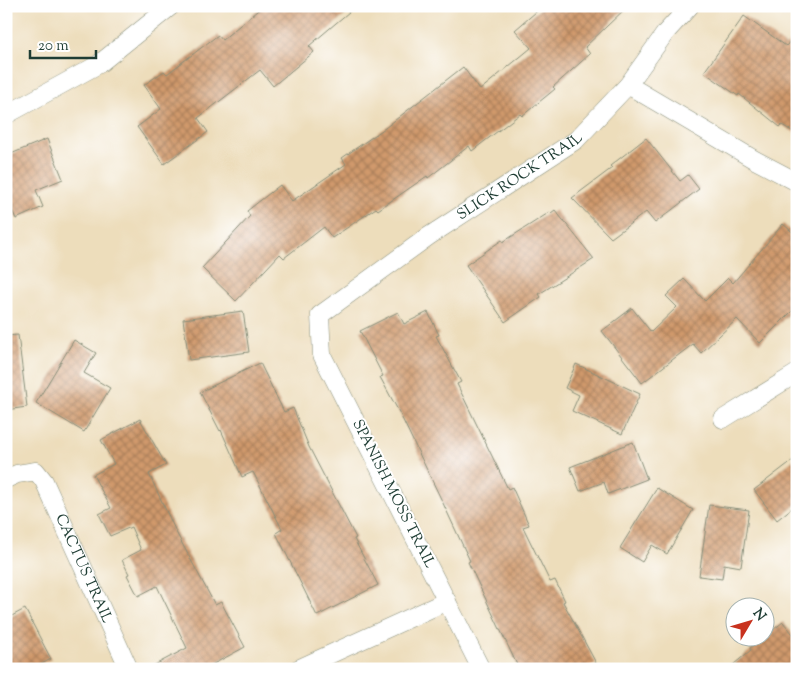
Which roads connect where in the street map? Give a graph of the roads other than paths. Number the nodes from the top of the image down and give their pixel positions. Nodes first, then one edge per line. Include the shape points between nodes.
1 (171, 6) edge
2 (690, 6) edge
3 (628, 84) junction
4 (6, 115) edge
5 (797, 182) edge
6 (320, 315) joint
7 (797, 373) edge
8 (723, 419) dead end
9 (6, 478) edge
10 (447, 601) junction
11 (129, 669) edge
12 (298, 669) edge
13 (481, 669) edge

1 - 4 street via 99,64
2 - 3 street, SLICK ROCK TRAIL via 666,32
3 - 5 street
3 - 6 street, SLICK ROCK TRAIL via 576,140 429,236
6 - 10 street, SPANISH MOSS TRAIL via 322,355
7 - 8 street
9 - 11 street, CACTUS TRAIL via 36,471 44,481
10 - 12 street
10 - 13 street, SPANISH MOSS TRAIL

